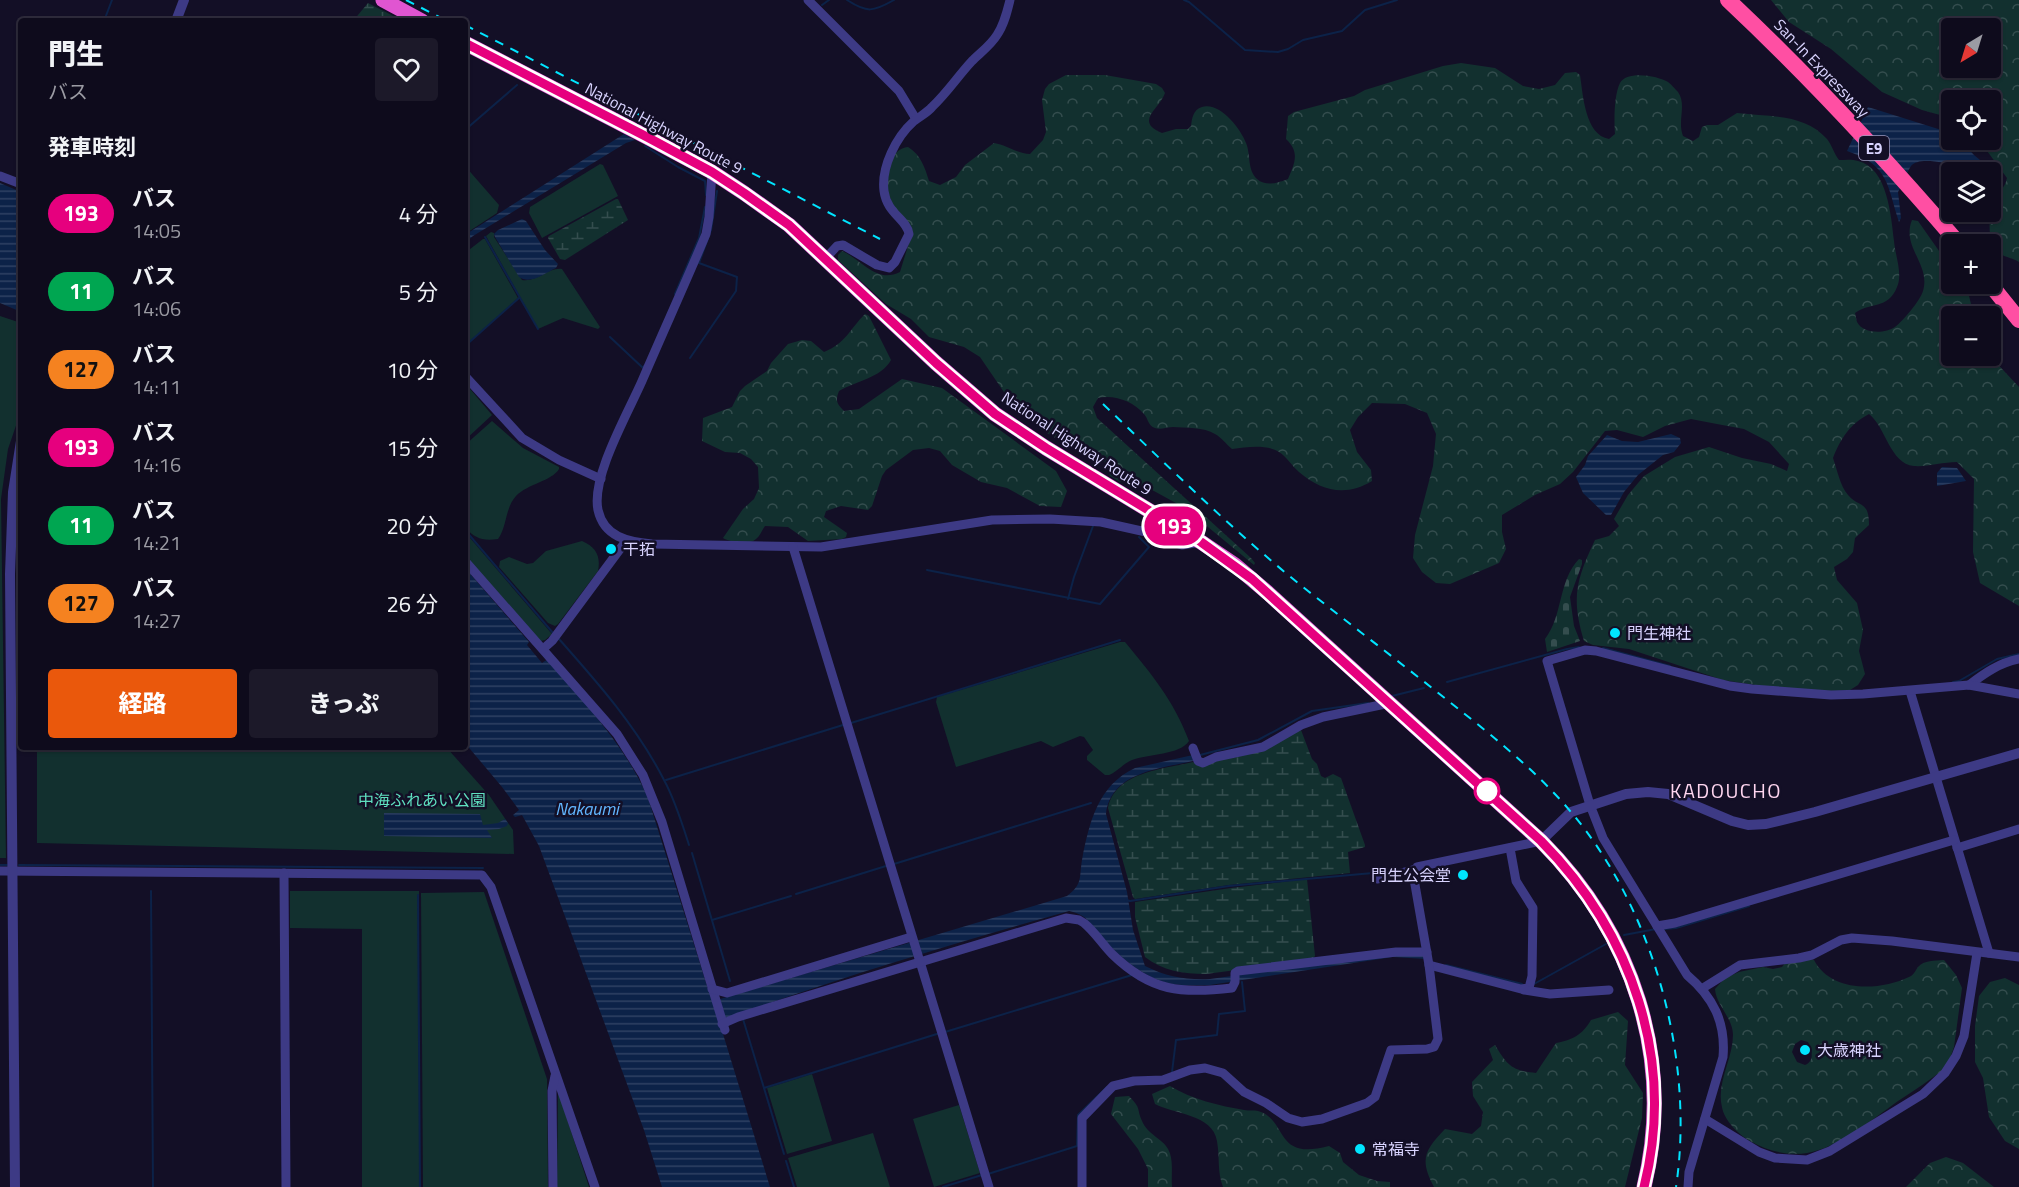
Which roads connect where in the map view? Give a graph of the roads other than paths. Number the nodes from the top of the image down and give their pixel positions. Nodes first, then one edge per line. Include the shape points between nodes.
1 (184, 0) edge
2 (383, 0) edge
3 (808, 0) edge
4 (1010, 0) edge
5 (1728, 0) edge
6 (177, 18) edge
7 (416, 18) edge
8 (468, 45) edge
9 (916, 120) junction
10 (712, 172) junction
11 (0, 176) edge
12 (18, 183) edge
13 (1950, 234) edge
14 (825, 259) junction
15 (1998, 294) edge
16 (2019, 320) edge
17 (468, 379) edge
18 (18, 460) edge
19 (601, 479) junction
20 (626, 541) junction
21 (1201, 542) junction
22 (793, 547) junction
23 (468, 564) edge
24 (10, 574) edge
25 (543, 649) junction
26 (2019, 659) edge
27 (1969, 685) junction
28 (1910, 691) junction
29 (2019, 694) edge
30 (1390, 703) junction
31 (1195, 753) dead end
32 (2019, 753) edge
33 (1935, 777) junction
34 (1590, 805) junction
35 (2019, 829) edge
36 (1541, 841) junction
37 (1955, 844) junction
38 (1510, 848) junction
39 (1416, 868) junction
40 (0, 871) edge
41 (13, 871) junction
42 (284, 873) junction
43 (1378, 879) dead end
44 (1659, 929) junction
45 (912, 939) junction
46 (1977, 953) junction
47 (1989, 953) junction
48 (2019, 957) edge
49 (1428, 958) junction
50 (919, 960) junction
51 (1703, 988) junction
52 (1524, 990) junction
53 (1609, 990) dead end
54 (713, 994) junction
55 (555, 1073) junction
56 (1705, 1119) junction
57 (15, 1187) edge
58 (286, 1187) edge
59 (553, 1187) edge
60 (595, 1187) edge
61 (989, 1187) edge
62 (1082, 1187) edge
63 (1644, 1187) edge
64 (1688, 1187) edge

1 - 6 street
2 - 7 highway
3 - 9 street via 899,91
4 - 9 street via 997,36
5 - 13 highway, San-In Expressway / E9 via 1819,90
8 - 10 highway, National Highway Route 9
9 - 14 street via 897,144 884,175 888,207 909,230 895,262 889,268 881,267 843,245
10 - 14 highway, National Highway Route 9 via 789,225
10 - 19 street via 706,234
11 - 12 street
14 - 21 highway, National Highway Route 9 via 995,414
15 - 16 highway
17 - 19 street via 522,438
18 - 24 street
19 - 20 street via 597,493 600,516 610,531
20 - 22 street
20 - 25 street
21 - 22 street via 1182,545 1101,522 1018,518 821,547
21 - 30 highway, National Highway Route 9 via 1268,592
22 - 45 street
23 - 25 street
24 - 41 street
25 - 54 street via 617,734 643,775 662,822
26 - 27 street via 2004,662
27 - 28 street
27 - 29 street
28 - 33 street
28 - 34 street via 1831,695 1752,689 1586,650 1547,661
30 - 31 street via 1323,717 1263,747 1203,763
30 - 36 highway, National Highway Route 9
32 - 33 street
33 - 34 street via 1766,824 1732,821 1659,792 1626,794
33 - 37 street
34 - 36 street via 1571,812
34 - 44 street via 1608,848
35 - 37 street
36 - 38 street
36 - 63 highway, National Highway Route 9 via 1570,873 1612,936 1648,1031 1655,1093 1652,1156
37 - 44 street
37 - 47 street
38 - 39 street
38 - 52 street via 1516,881 1533,908 1532,976 1529,988
39 - 43 street
39 - 49 street via 1414,879
40 - 41 street
41 - 42 street
41 - 57 street
42 - 55 street via 482,875 492,887
42 - 58 street
44 - 51 street via 1687,975
45 - 50 street
45 - 54 street via 728,993
46 - 47 street
46 - 51 street via 1852,938 1812,955 1740,965
46 - 56 street via 1964,1036 1945,1073 1923,1094 1830,1151 1807,1160 1775,1158
47 - 48 street
49 - 50 street via 1396,952 1238,970 1232,988 1176,990 1162,987 1126,966 1091,929 1079,920 1066,918
49 - 52 street
49 - 62 street via 1438,1038 1434,1047 1427,1049 1391,1050 1375,1097 1368,1103 1302,1122 1287,1118 1244,1092 1230,1077 1211,1069 1198,1068 1163,1080 1121,1083 1106,1092 1082,1118
50 - 54 street via 722,1024
50 - 61 street
51 - 56 street via 1724,1038 1724,1057
52 - 53 street via 1545,994
55 - 59 street
55 - 60 street
56 - 64 street

